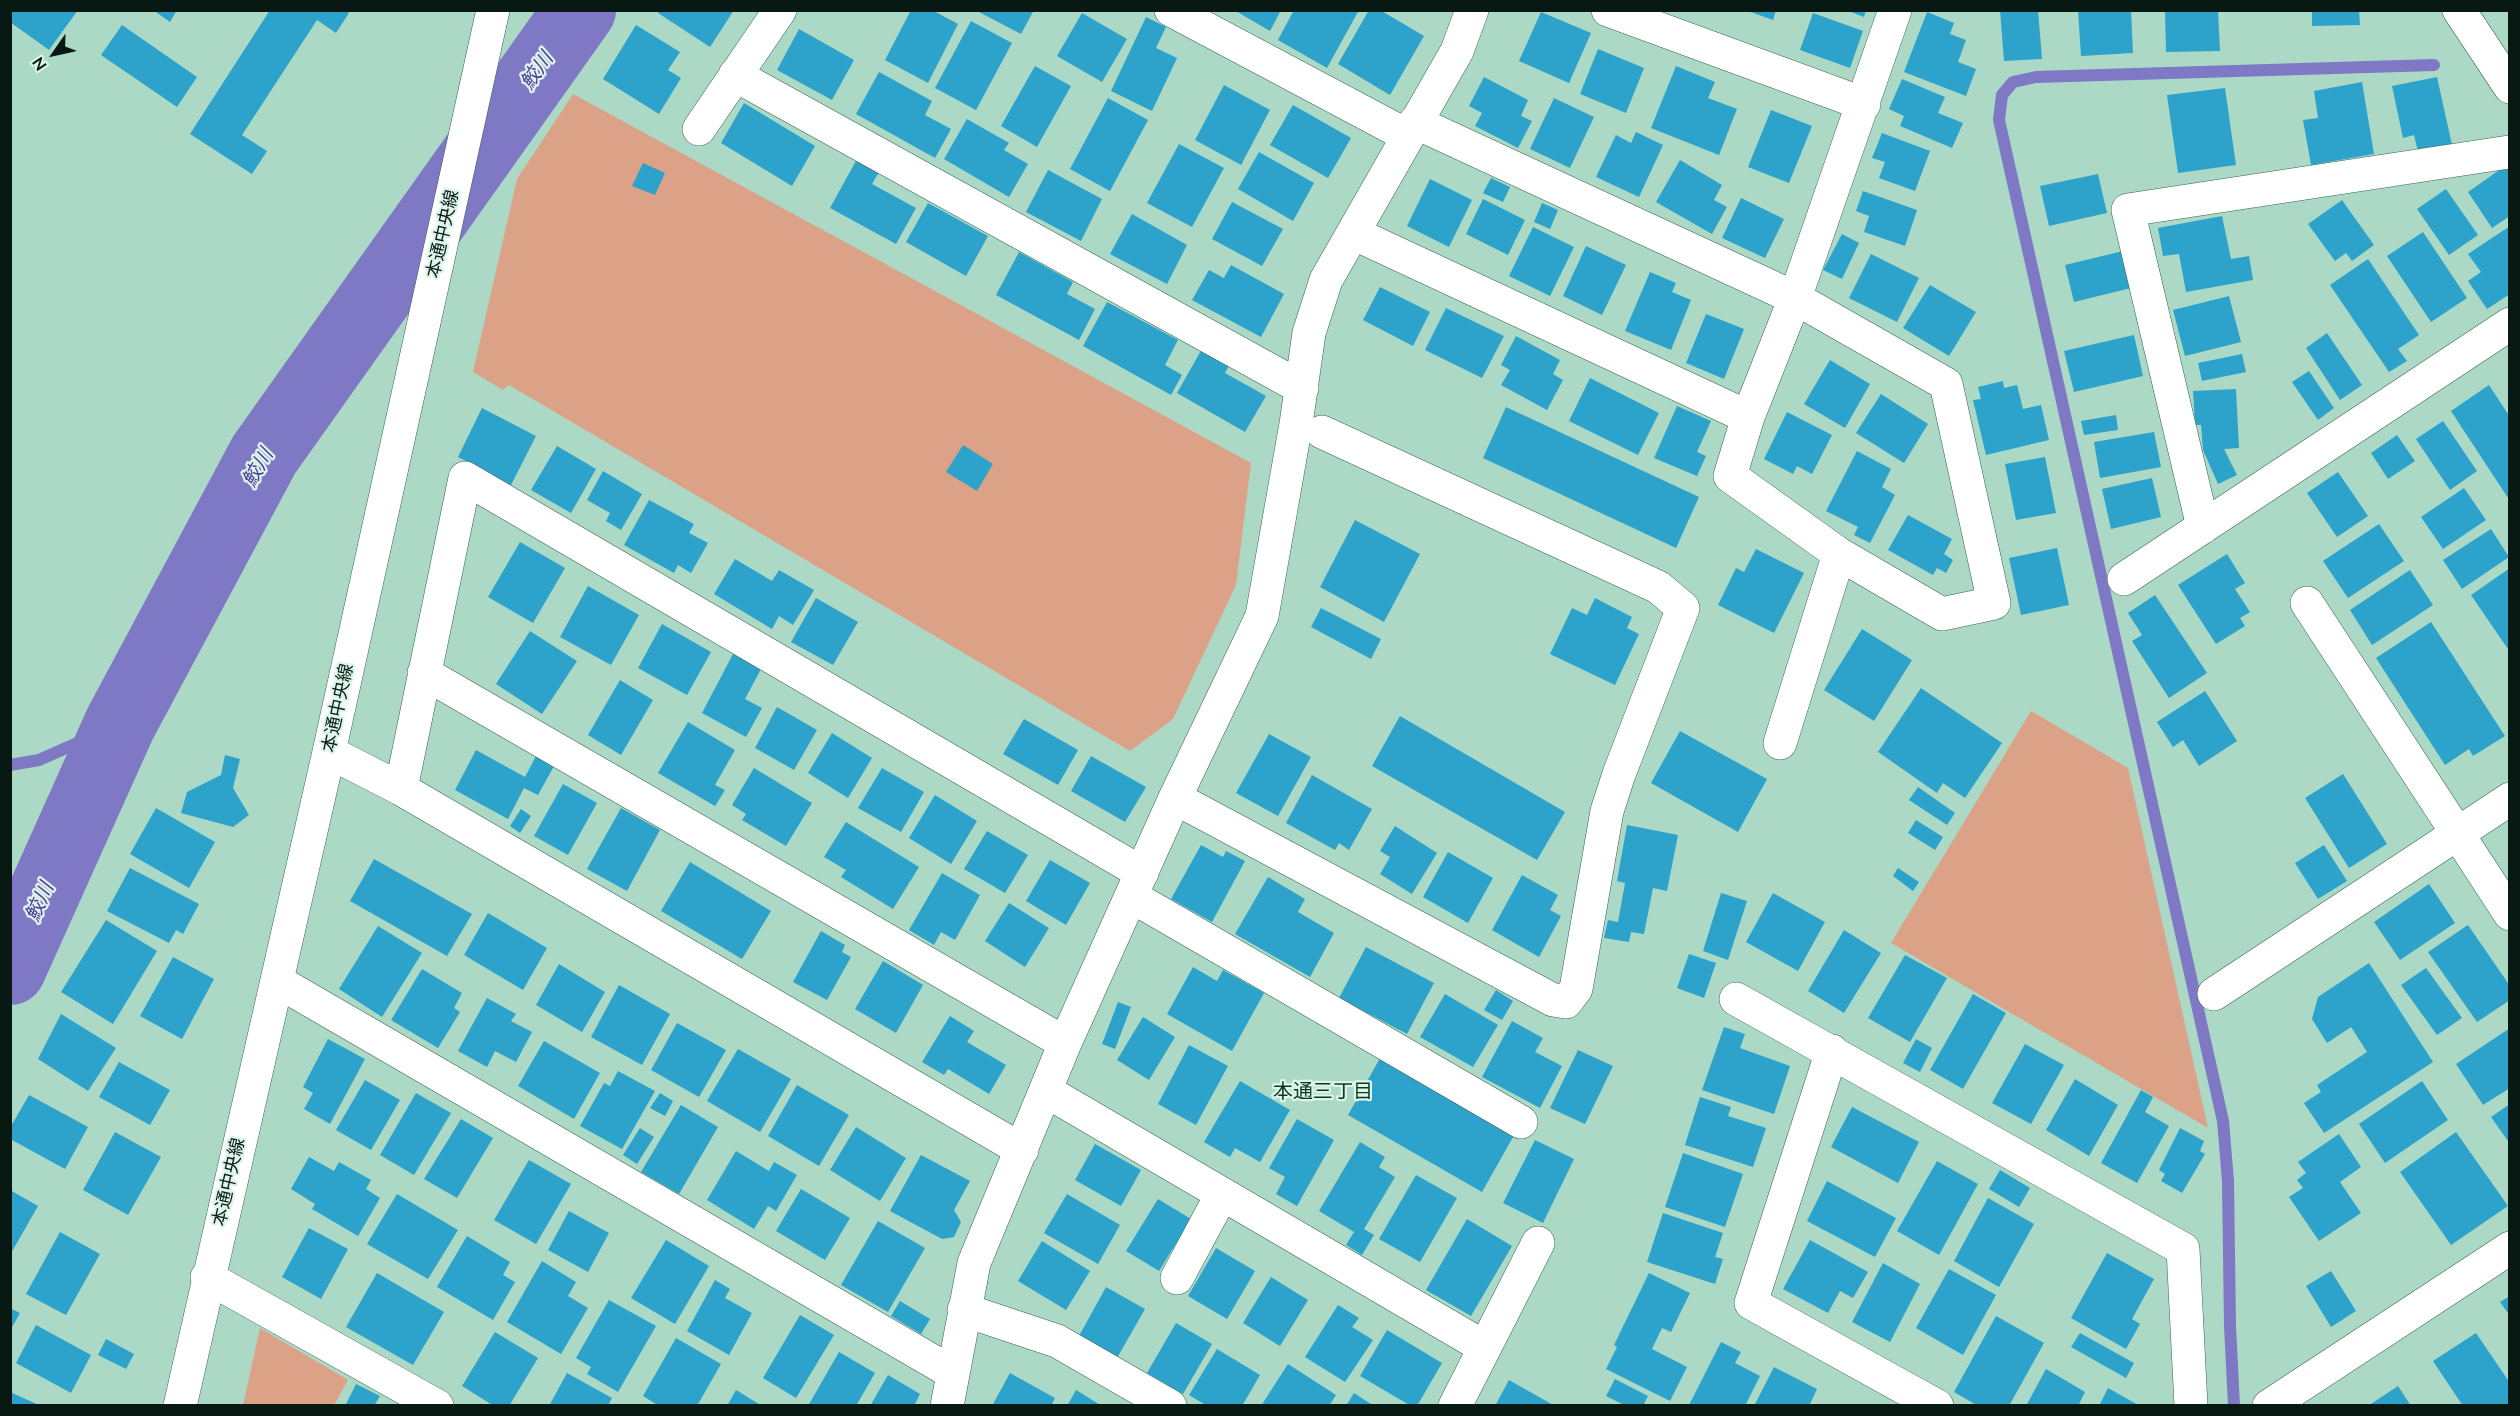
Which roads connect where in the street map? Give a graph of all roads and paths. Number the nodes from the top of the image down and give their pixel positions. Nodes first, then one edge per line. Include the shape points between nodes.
1 (493, 10) edge
2 (780, 10) edge
3 (1171, 10) edge
4 (1472, 10) edge
5 (1608, 10) edge
6 (1895, 10) edge
7 (2459, 10) edge
8 (735, 75) junction
9 (2510, 87) edge
10 (1863, 104) junction
11 (699, 129) dead end
12 (1412, 129) junction
13 (2509, 152) edge
14 (1353, 233) junction
15 (1795, 298) junction
16 (2510, 324) edge
17 (1302, 388) junction
18 (1748, 417) junction
19 (1322, 432) dead end
20 (2203, 527) junction
21 (1839, 554) junction
22 (2124, 579) dead end
23 (2307, 603) dead end
24 (424, 673) junction
25 (1780, 742) dead end
26 (329, 752) junction
27 (401, 789) junction
28 (1175, 798) junction
29 (2510, 798) edge
30 (2457, 833) junction
31 (1137, 884) junction
32 (2510, 914) edge
33 (277, 981) junction
34 (2214, 994) dead end
35 (1736, 999) dead end
36 (1065, 1042) junction
37 (1832, 1052) junction
38 (1046, 1091) junction
39 (1521, 1122) dead end
40 (1022, 1150) junction
41 (1222, 1194) junction
42 (1539, 1243) dead end
43 (2510, 1248) edge
44 (207, 1277) junction
45 (1177, 1278) dead end
46 (964, 1311) junction
47 (1484, 1347) junction
48 (953, 1373) junction
49 (180, 1406) edge
50 (437, 1406) edge
51 (947, 1406) edge
52 (1170, 1406) edge
53 (1455, 1406) edge
54 (1936, 1406) edge
55 (2192, 1406) edge
56 (2269, 1406) edge

1 - 26 street, 本通中央線
2 - 8 street
3 - 12 street
4 - 12 street via 1457,51
5 - 10 street
6 - 10 street
7 - 9 street
8 - 11 street
8 - 17 street
10 - 15 street
12 - 14 street
12 - 15 street
13 - 20 street via 2128,210
14 - 17 street via 1326,280 1309,333
14 - 18 street
15 - 18 street
15 - 21 street via 1946,384 1994,603 1942,614
16 - 20 street
17 - 28 street via 1262,615
18 - 21 street via 1730,476
19 - 28 street via 1658,587 1683,608 1607,812 1576,988 1566,1002 1553,1000
20 - 22 street
21 - 25 street
23 - 30 street
24 - 27 street
24 - 31 street via 465,478
24 - 36 street
26 - 27 street
26 - 33 street, 本通中央線
27 - 40 street
28 - 31 street
29 - 30 street
30 - 32 street
30 - 34 street
31 - 36 street
31 - 39 street
33 - 44 street, 本通中央線
33 - 48 street
35 - 37 street
36 - 38 street
37 - 54 street via 1751,1303
37 - 55 street via 2183,1249
38 - 40 street
38 - 41 street
40 - 46 street via 974,1263
41 - 45 street
41 - 47 street
42 - 47 street
43 - 56 street
44 - 49 street, 本通中央線
44 - 50 street
46 - 48 street
46 - 52 street via 1058,1341
47 - 53 street
48 - 51 street

